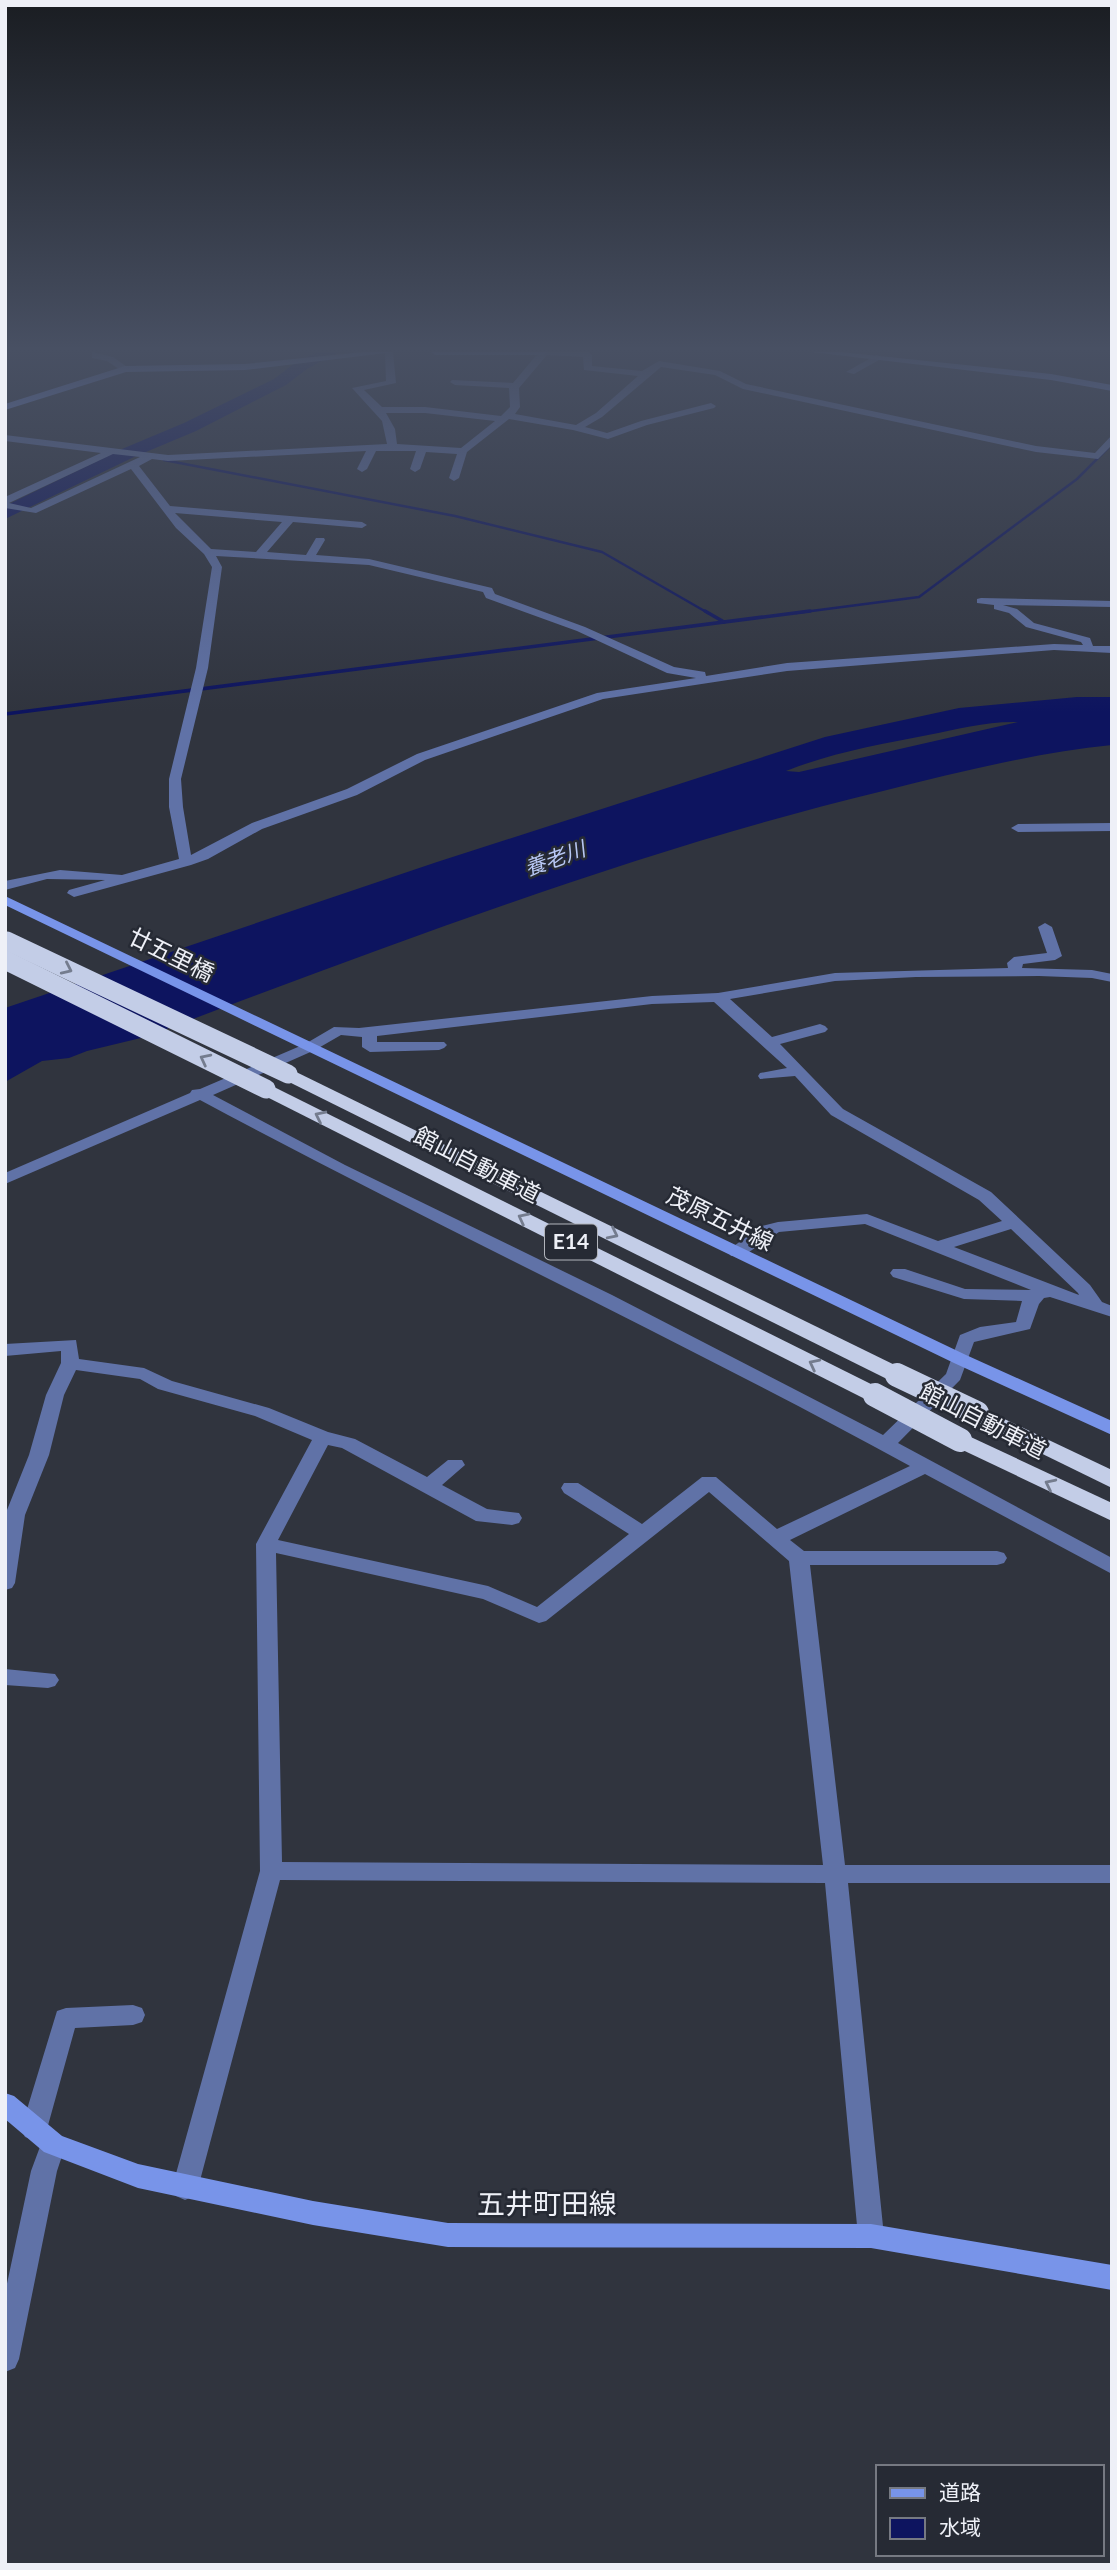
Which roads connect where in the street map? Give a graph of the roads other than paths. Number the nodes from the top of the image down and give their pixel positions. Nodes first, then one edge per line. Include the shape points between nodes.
1 (69, 472) edge
2 (118, 472) edge
3 (139, 472) edge
4 (456, 472) edge
5 (454, 478) dead end
6 (5, 503) edge
7 (307, 506) dead end
8 (168, 509) junction
9 (292, 520) junction
10 (362, 525) dead end
11 (320, 540) dead end
12 (208, 552) junction
13 (260, 554) junction
14 (310, 557) junction
15 (1112, 604) edge
16 (1089, 641) junction
17 (1112, 648) edge
18 (733, 675) junction
19 (1112, 827) edge
20 (1018, 828) dead end
21 (186, 862) junction
22 (126, 878) junction
23 (5, 886) edge
24 (74, 893) dead end
25 (9, 902) edge
26 (1045, 927) dead end
27 (5, 940) edge
28 (5, 960) edge
29 (1016, 972) junction
30 (1112, 978) edge
31 (718, 997) junction
32 (820, 1029) dead end
33 (369, 1032) junction
34 (769, 1042) junction
35 (439, 1045) dead end
36 (310, 1047) junction
37 (798, 1071) junction
38 (766, 1076) dead end
39 (198, 1093) junction
40 (5, 1179) edge
41 (1014, 1223) junction
42 (938, 1246) junction
43 (737, 1252) junction
44 (899, 1273) dead end
45 (1042, 1294) junction
46 (1104, 1309) edge
47 (5, 1350) edge
48 (960, 1359) junction
49 (70, 1363) junction
50 (976, 1413) junction
51 (1112, 1429) edge
52 (323, 1437) junction
53 (885, 1444) junction
54 (455, 1465) dead end
55 (925, 1466) junction
56 (1112, 1468) edge
57 (1112, 1480) edge
58 (428, 1486) junction
59 (571, 1488) dead end
60 (1112, 1513) edge
61 (512, 1518) dead end
62 (643, 1534) junction
63 (776, 1538) junction
64 (266, 1544) junction
65 (799, 1558) junction
66 (998, 1558) dead end
67 (1112, 1567) edge
68 (5, 1583) edge
69 (5, 1676) edge
70 (48, 1680) dead end
71 (271, 1871) junction
72 (835, 1873) junction
73 (1112, 1874) edge
74 (133, 2015) dead end
75 (5, 2104) edge
76 (43, 2137) junction
77 (185, 2188) junction
78 (871, 2236) junction
79 (1112, 2277) edge
80 (5, 2359) edge

1 - 6 street
2 - 6 street via 32,511
3 - 8 street
4 - 5 street
7 - 9 street
8 - 9 street
8 - 12 street
9 - 10 street
9 - 13 street
11 - 14 street
12 - 13 street
12 - 21 street via 217,568 202,668 175,779
13 - 14 street
14 - 18 street via 379,564 488,590 490,596 581,629 671,670
15 - 16 street via 981,601 1013,611 1030,625
16 - 17 street
16 - 18 street
18 - 21 street via 601,696 539,716 421,757 352,792 257,826
19 - 20 street
21 - 22 street
22 - 23 street via 65,872 36,875
22 - 24 street
25 - 36 main road, 廿五里橋
26 - 29 street via 1055,956 1018,960
27 -> 50 highway, 館山自動車道 / E14, bridge
60 -> 28 highway, 館山自動車道 / E14, bridge
29 - 30 street
29 - 31 street via 835,977
31 - 33 street via 652,1000
31 - 34 street
32 - 34 street
33 - 35 street via 370,1047
33 - 36 street via 339,1030
34 - 37 street
36 - 39 street
36 - 43 main road, 茂原五井線
37 - 38 street
37 - 41 street via 837,1112 985,1196
39 - 40 street
39 - 53 street
41 - 42 street
41 - 46 street
42 - 43 street via 867,1219 778,1227
42 - 45 street
43 - 48 main road, 茂原五井線
44 - 45 street via 964,1294
45 - 46 street
45 - 48 street via 1024,1325 971,1336
47 - 49 street via 71,1344
48 - 51 main road, 茂原五井線
48 - 53 street via 954,1376
49 - 52 street via 145,1374 165,1385 262,1412
49 - 68 street via 15,1515
50 - 56 highway via 1045,1437
50 - 57 highway, 館山自動車道 / E14
52 - 58 street via 348,1443
52 - 64 street
53 - 55 street
54 - 58 street
55 - 63 street
55 - 67 street
58 - 61 street via 483,1516
59 - 62 street
62 - 63 street via 709,1482
62 - 64 street via 539,1616 488,1593
63 - 65 street
64 - 71 street
65 - 66 street
65 - 72 street
69 - 70 street
71 - 72 street
71 - 77 street
72 - 73 street
72 - 78 street
74 - 76 street via 66,2018
75 - 76 main road, 五井町田線
76 - 77 main road, 五井町田線 via 138,2176
76 - 80 street via 44,2171
77 - 78 main road, 五井町田線 via 449,2235
78 - 79 main road, 五井町田線

